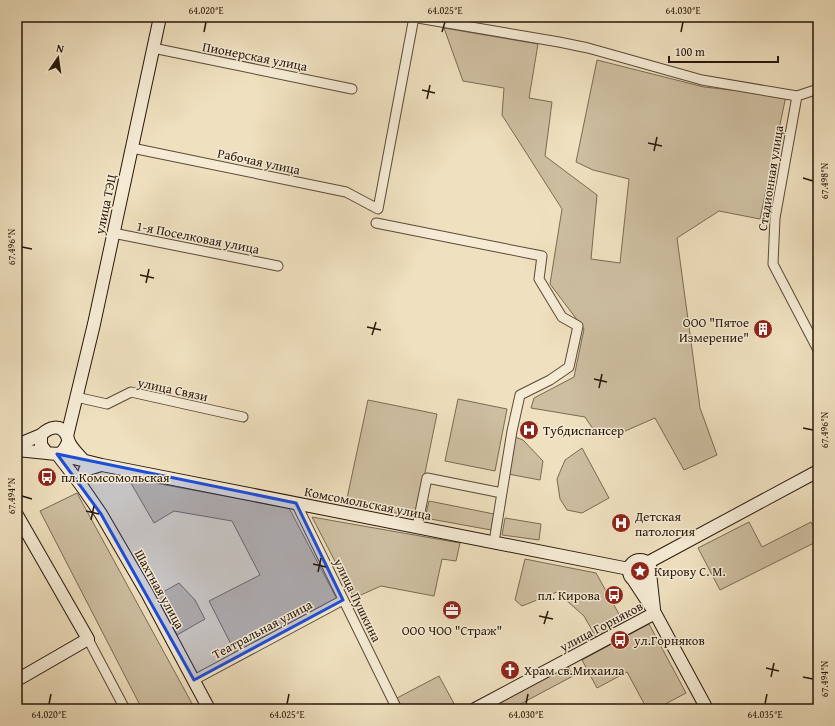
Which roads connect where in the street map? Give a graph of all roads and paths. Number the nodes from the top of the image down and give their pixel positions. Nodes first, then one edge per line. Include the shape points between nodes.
1 (160, 17) edge
2 (413, 17) edge
3 (153, 48) junction
4 (352, 88) dead end
5 (818, 89) edge
6 (797, 96) junction
7 (132, 148) junction
8 (376, 223) dead end
9 (113, 233) junction
10 (278, 266) dead end
11 (818, 350) edge
12 (76, 397) junction
13 (244, 417) dead end
14 (56, 427) junction
15 (42, 435) junction
16 (68, 439) junction
17 (17, 445) edge
18 (17, 450) edge
19 (52, 454) junction
20 (85, 462) junction
21 (102, 465) junction
22 (818, 471) edge
23 (81, 485) junction
24 (502, 493) junction
25 (296, 503) junction
26 (17, 515) edge
27 (417, 527) junction
28 (494, 542) junction
29 (649, 568) junction
30 (629, 569) junction
31 (634, 581) junction
32 (343, 600) junction
33 (655, 613) junction
34 (88, 639) junction
35 (17, 680) edge
36 (194, 680) junction
37 (125, 709) edge
38 (209, 709) edge
39 (397, 709) edge
40 (475, 709) edge
41 (707, 709) edge

1 - 3 street, улица ТЭЦ
2 - 6 street via 559,42 702,80
2 - 7 street, Рабочая улица via 378,209 346,192
3 - 4 street, Пионерская улица
3 - 7 street, улица ТЭЦ
5 - 6 street
6 - 11 street, Стадионная улица via 775,218 773,264
7 - 9 street, улица ТЭЦ
8 - 24 street via 542,256 539,279 562,317 578,326 569,367 520,395
9 - 10 street, 1-я Поселковая улица
9 - 12 street, улица ТЭЦ
12 - 13 street, улица Связи via 107,404 131,392
12 - 14 street
12 - 16 street, улица ТЭЦ
14 - 15 street via 48,428
14 - 16 street via 63,430
15 - 17 street
15 - 19 street via 41,445
16 - 19 street via 65,450
16 - 20 street
18 - 19 street, Комсомольская улица
19 - 20 street, Комсомольская улица
19 - 23 street, Шахтная улица
20 - 21 street, Комсомольская улица
21 - 23 street via 84,470
21 - 25 street, Комсомольская улица
22 - 29 street
23 - 36 street, Шахтная улица via 147,593
24 - 27 street via 427,478
24 - 28 street
25 - 27 street, Комсомольская улица
25 - 32 street, улица Пушкина
26 - 34 street
27 - 28 street, Комсомольская улица
28 - 30 street, Комсомольская улица
29 - 30 street via 642,561 637,561
29 - 31 street via 646,580
29 - 33 street
30 - 31 street via 630,577
31 - 33 street
32 - 36 street, Театральная улица
32 - 39 street, улица Пушкина
33 - 40 street, улица Горняков
33 - 41 street
34 - 35 street
34 - 37 street
36 - 38 street, Шахтная улица

